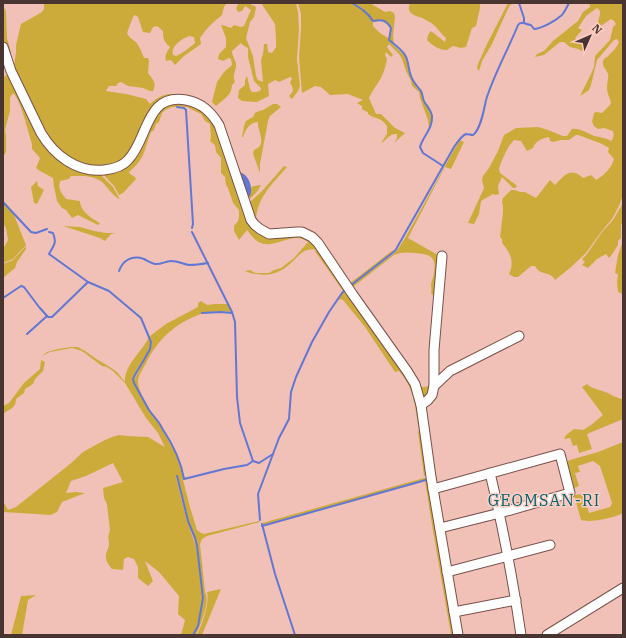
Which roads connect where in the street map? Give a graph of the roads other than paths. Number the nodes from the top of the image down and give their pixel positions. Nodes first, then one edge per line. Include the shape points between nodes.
1 (3, 47) edge
2 (7, 73) edge
3 (442, 256) dead end
4 (520, 336) dead end
5 (434, 386) junction
6 (421, 406) junction
7 (490, 473) junction
8 (433, 489) junction
9 (500, 513) junction
10 (440, 528) junction
11 (550, 545) dead end
12 (509, 556) junction
13 (447, 572) junction
14 (623, 588) edge
15 (516, 600) junction
16 (454, 612) junction
17 (458, 635) edge
18 (521, 635) edge
19 (547, 635) edge

1 - 2 street
2 - 6 street via 46,140 63,158 84,169 107,170 119,167 127,161 137,148 155,110 164,102 184,100 205,108 218,125 255,225 269,234 302,232 318,243 412,378
3 - 5 street via 434,350
4 - 5 street via 450,371
5 - 6 street via 432,395
6 - 8 street
7 - 8 street
7 - 9 street
7 - 9 street via 560,454 570,493
8 - 10 street
9 - 10 street
9 - 12 street
10 - 13 street
11 - 12 street
12 - 13 street
12 - 15 street
13 - 16 street
14 - 19 street
15 - 16 street
15 - 18 street
16 - 17 street

